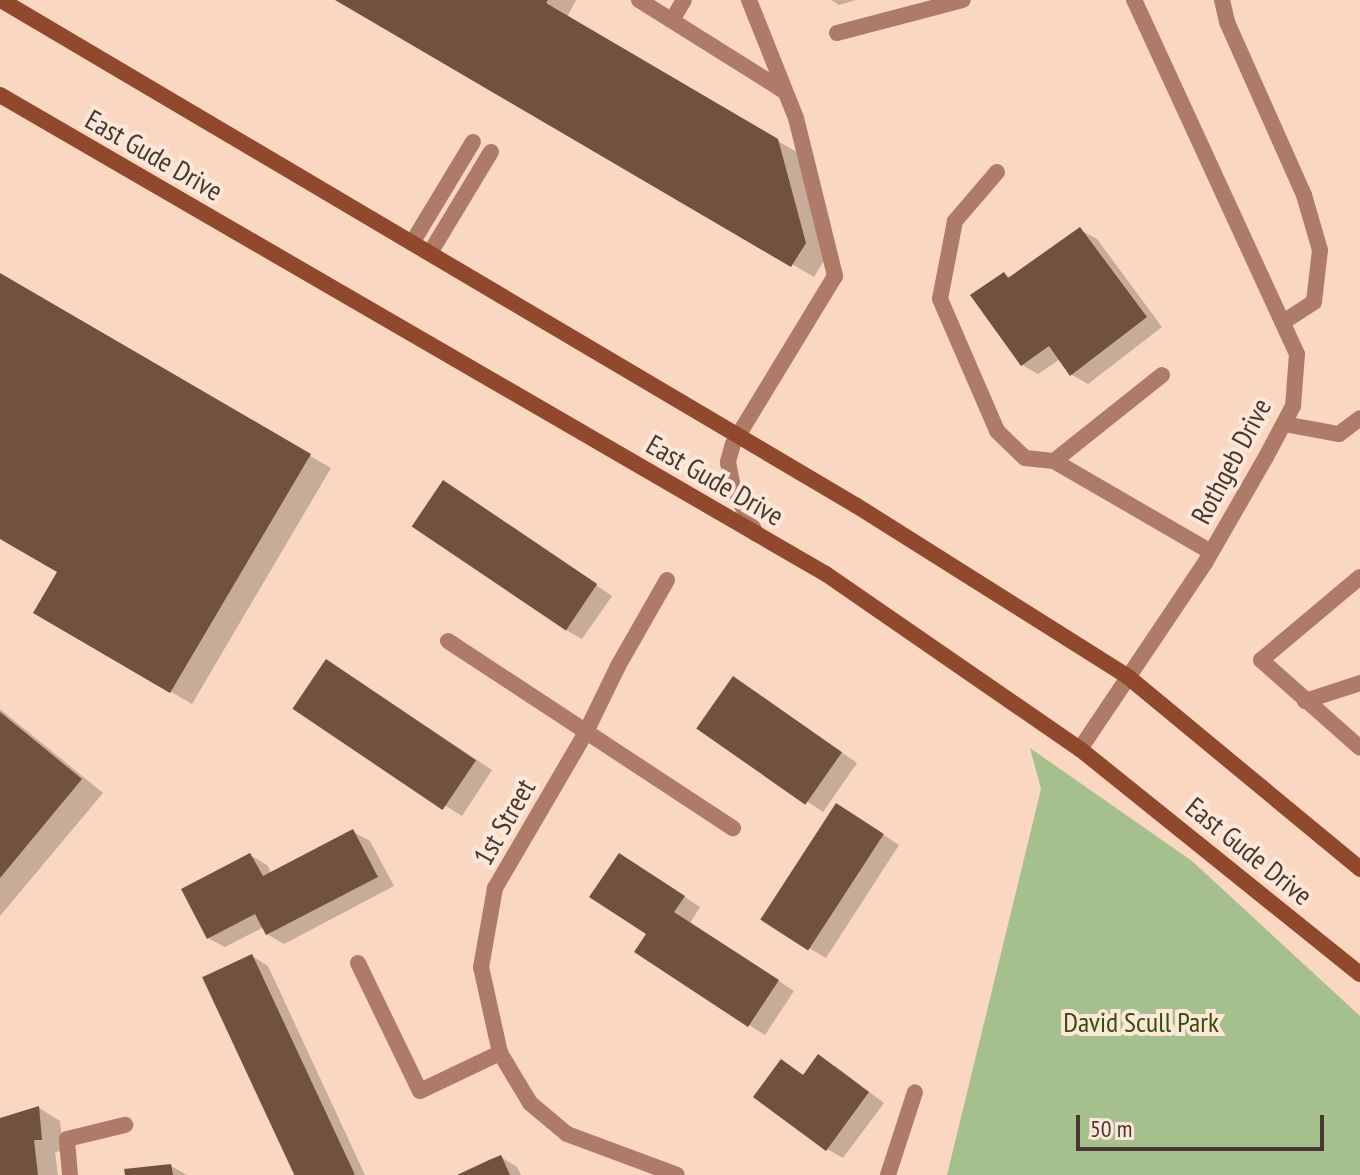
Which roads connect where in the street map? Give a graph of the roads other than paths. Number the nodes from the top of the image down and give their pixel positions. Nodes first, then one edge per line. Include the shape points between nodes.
1 (1, 0) edge
2 (639, 0) edge
3 (684, 0) edge
4 (749, 0) edge
5 (963, 0) edge
6 (1134, 0) edge
7 (1222, 0) edge
8 (672, 20) junction
9 (837, 33) dead end
10 (784, 91) junction
11 (0, 95) edge
12 (473, 142) dead end
13 (491, 152) dead end
14 (997, 172) dead end
15 (412, 243) junction
16 (430, 253) junction
17 (1283, 322) junction
18 (1162, 375) dead end
19 (1360, 418) edge
20 (1284, 424) junction
21 (738, 435) junction
22 (1054, 461) junction
23 (756, 534) junction
24 (1211, 552) junction
25 (1360, 577) edge
26 (667, 580) dead end
27 (448, 641) dead end
28 (1127, 676) junction
29 (1360, 683) edge
30 (1305, 701) junction
31 (585, 734) junction
32 (1360, 748) edge
33 (1080, 749) junction
34 (733, 828) dead end
35 (1360, 869) edge
36 (358, 963) dead end
37 (1360, 974) edge
38 (500, 1053) junction
39 (915, 1092) dead end
40 (125, 1125) dead end
41 (658, 1172) edge
42 (70, 1175) edge
43 (677, 1175) edge
44 (888, 1175) edge

1 - 15 main road, East Gude Drive
2 - 8 street
3 - 8 street
4 - 10 street
5 - 9 street
6 - 17 street, Rothgeb Drive
7 - 17 street via 1304,195 1320,250 1314,302
8 - 10 street
10 - 21 street via 796,118 835,276
11 - 23 main road, East Gude Drive
12 - 15 street
13 - 16 street
14 - 22 street via 955,221 940,299 997,431 1025,458
15 - 16 main road, East Gude Drive
16 - 21 main road, East Gude Drive
17 - 20 street, Rothgeb Drive via 1297,354 1293,406
18 - 22 street
19 - 20 street via 1339,434
20 - 24 street, Rothgeb Drive
21 - 23 street via 728,462 733,487
21 - 28 main road, East Gude Drive
22 - 24 street
23 - 33 main road, East Gude Drive via 826,574
24 - 28 street, Rothgeb Drive
25 - 30 street via 1261,660
26 - 31 street, 1st Street
27 - 31 street
28 - 33 street, Rothgeb Drive
28 - 35 main road, East Gude Drive
29 - 30 street
30 - 32 street
31 - 34 street
31 - 38 street, 1st Street via 495,888 481,967
33 - 37 main road, East Gude Drive
36 - 38 street via 420,1091
38 - 41 street, 1st Street via 530,1103 567,1134
39 - 44 street
40 - 42 street via 67,1139
41 - 43 street, 1st Street

